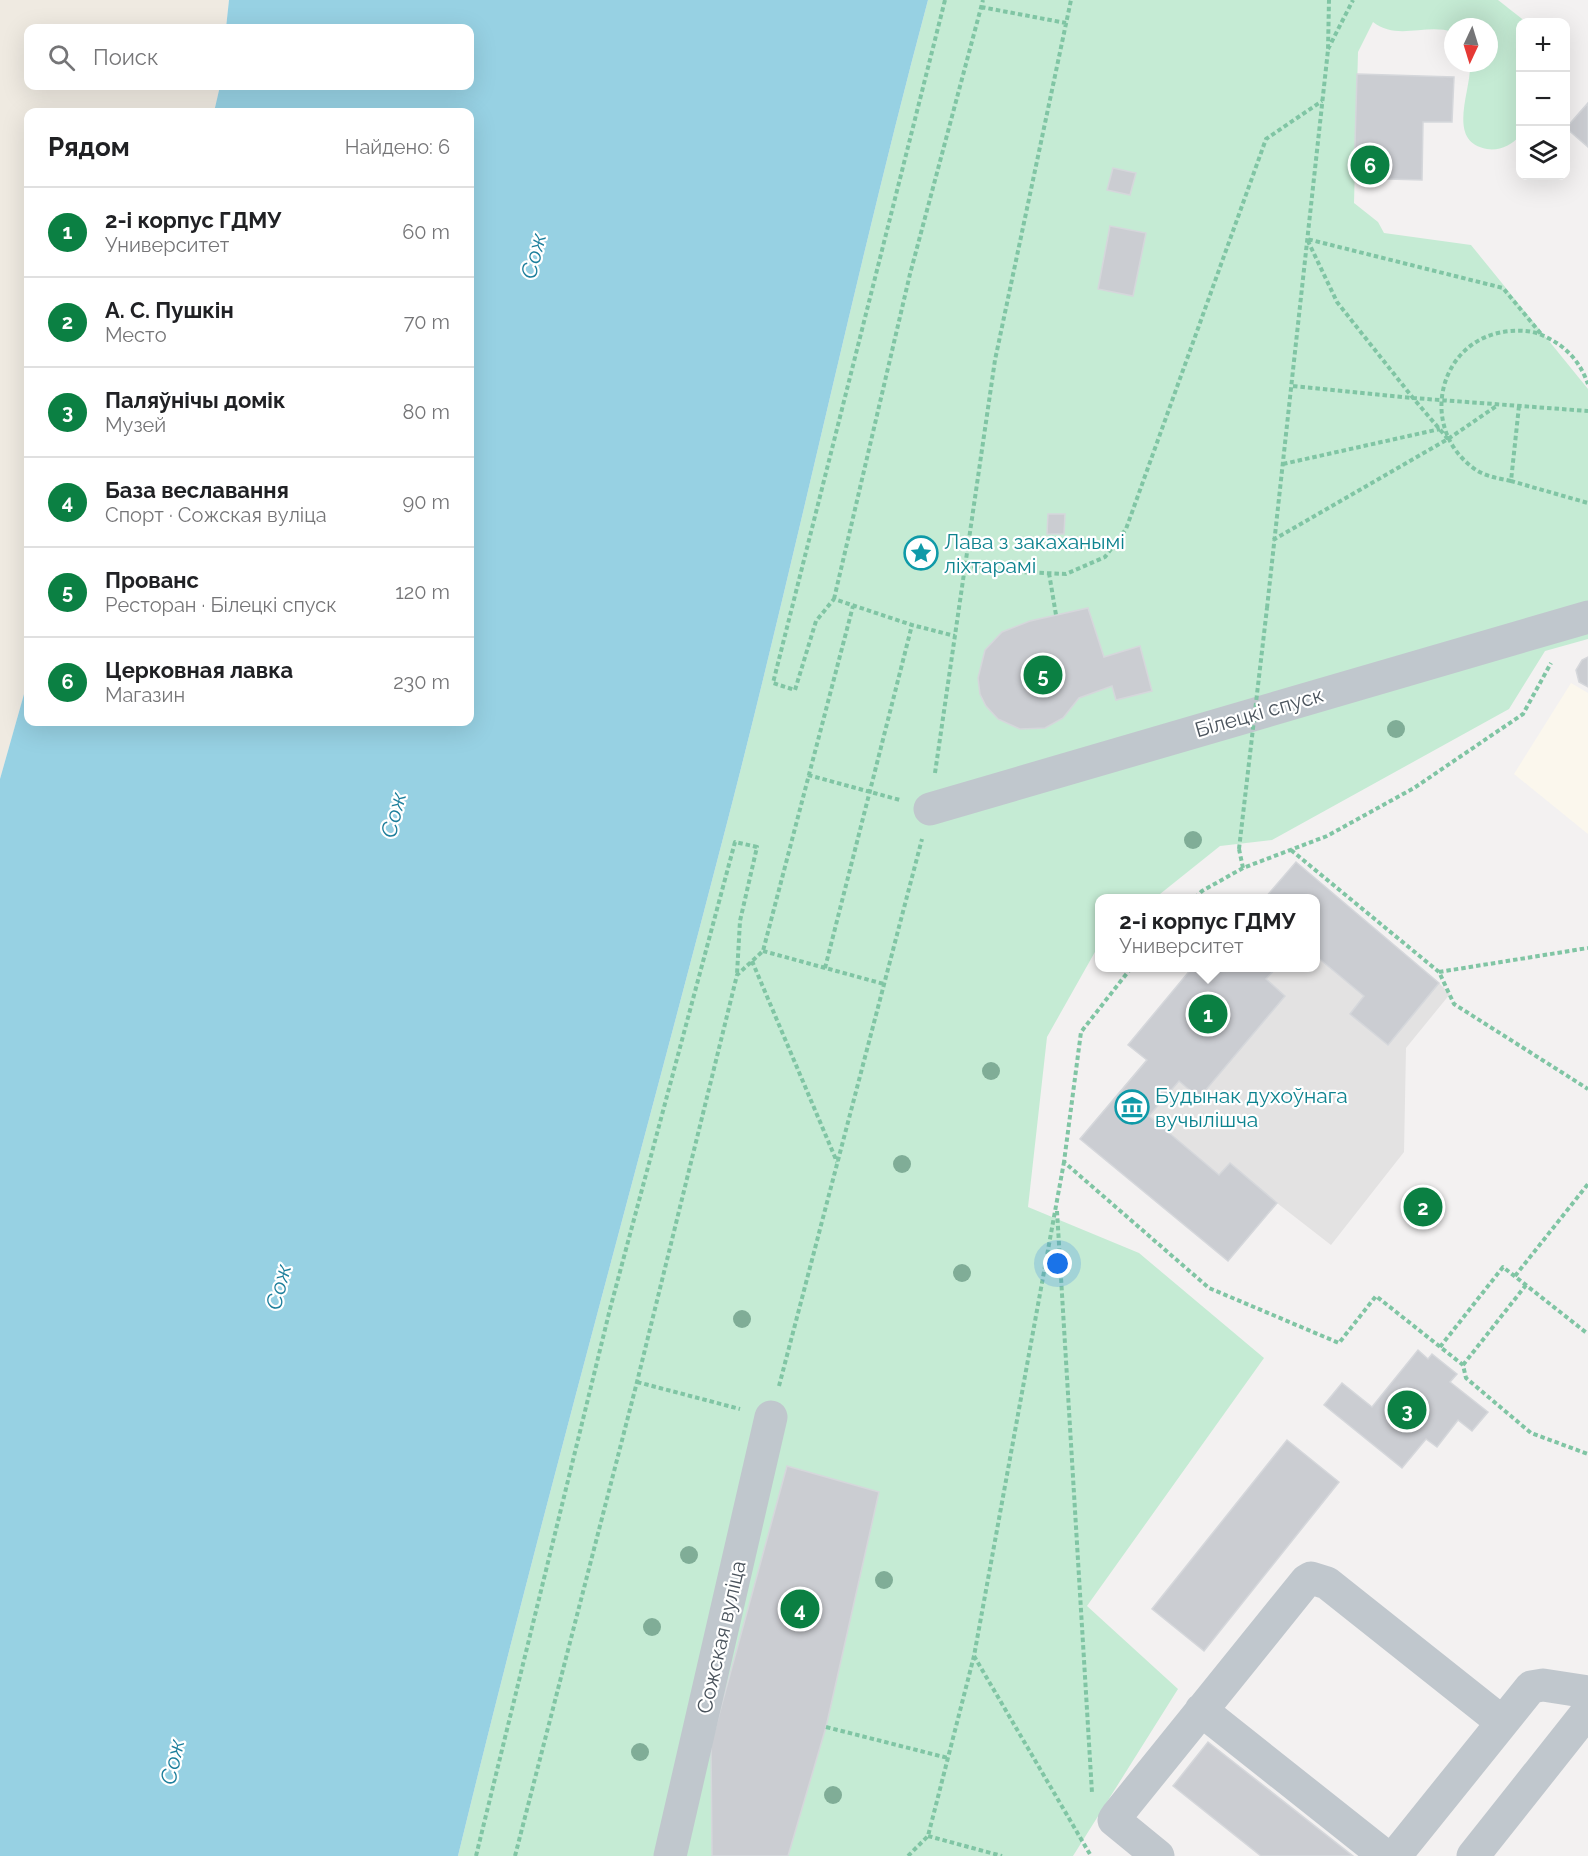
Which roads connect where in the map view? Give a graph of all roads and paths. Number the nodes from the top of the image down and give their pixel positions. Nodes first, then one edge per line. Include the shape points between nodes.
1 (945, 0) edge
2 (983, 0) edge
3 (1071, 0) edge
4 (1329, 0) edge
5 (1353, 0) edge
6 (981, 8) junction
7 (1066, 23) junction
8 (1328, 50) junction
9 (1322, 101) junction
10 (1307, 239) junction
11 (1541, 334) junction
12 (1588, 384) edge
13 (1293, 386) junction
14 (1413, 398) junction
15 (1440, 400) junction
16 (1498, 405) junction
17 (1519, 406) junction
18 (1588, 411) edge
19 (1440, 429) junction
20 (1448, 439) junction
21 (1283, 464) junction
22 (1511, 481) junction
23 (1588, 503) edge
24 (1273, 540) junction
25 (965, 565) junction
26 (1049, 573) junction
27 (834, 599) junction
28 (853, 606) junction
29 (1056, 615) dead end
30 (1581, 619) edge
31 (912, 625) junction
32 (955, 636) junction
33 (808, 775) junction
34 (870, 792) junction
35 (930, 808) junction
36 (1291, 850) junction
37 (1243, 868) junction
38 (1199, 894) edge
39 (1588, 948) edge
40 (762, 951) junction
41 (752, 961) junction
42 (825, 968) junction
43 (1128, 972) edge
44 (1438, 972) junction
45 (737, 975) junction
46 (884, 984) junction
47 (1588, 1089) edge
48 (1064, 1162) junction
49 (837, 1163) junction
50 (1588, 1184) edge
51 (1057, 1204) junction
52 (1515, 1276) junction
53 (1526, 1285) junction
54 (1588, 1334) edge
55 (1440, 1347) junction
56 (1463, 1365) junction
57 (637, 1382) junction
58 (771, 1418) junction
59 (1588, 1454) edge
60 (974, 1656) junction
61 (1588, 1692) edge
62 (1201, 1710) junction
63 (1588, 1712) edge
64 (1502, 1722) junction
65 (826, 1726) dead end
66 (948, 1758) junction
67 (1092, 1797) dead end
68 (928, 1836) junction
69 (476, 1856) edge
70 (515, 1856) edge
71 (670, 1856) edge
72 (908, 1856) edge
73 (1002, 1856) edge
74 (1091, 1856) edge
75 (1158, 1856) edge
76 (1385, 1856) edge
77 (1395, 1856) edge
78 (1473, 1856) edge

1 - 27 path via 773,683 795,690 816,621
2 - 6 path
3 - 7 path
4 - 8 path
5 - 8 path
6 - 7 path
6 - 27 path via 910,274
7 - 25 path via 995,360
8 - 9 path
9 - 10 path
9 - 26 path via 1266,139 1126,529 1104,557 1066,574
10 - 11 path via 1503,288
10 - 13 path
10 - 14 path via 1337,302
11 - 12 path via 1573,356
11 - 15 path via 1521,330 1483,337 1453,363
13 - 14 path
13 - 21 path
14 - 15 path
14 - 19 path
15 - 16 path
15 - 20 path
16 - 17 path
16 - 20 path
17 - 18 path
17 - 22 path
19 - 20 path
19 - 21 path
20 - 22 path via 1473,468
20 - 24 path
21 - 24 path
22 - 23 path
24 - 37 path, bridge via 1239,849
25 - 26 path via 999,572
25 - 32 path
26 - 29 path
27 - 28 path
28 - 31 path
28 - 33 path
30 - 35 street, Білецкі спуск
30 - 36 path via 1523,714 1414,788 1327,836
31 - 32 path
31 - 34 path
32 - 35 path
33 - 34 path
33 - 40 path
34 - 35 path
34 - 42 path
35 - 46 path
36 - 37 path
36 - 44 path
37 - 38 path
39 - 44 path
40 - 41 path
40 - 42 path
41 - 45 path
41 - 49 path
42 - 46 path
43 - 48 path via 1081,1032
44 - 47 path via 1454,1004
45 - 57 path
45 - 69 path via 740,921 757,847 735,842 610,1309
46 - 49 path
48 - 51 path
48 - 55 path via 1209,1288 1339,1343 1376,1296
49 - 58 path
50 - 52 path
51 - 60 path
51 - 67 path
52 - 53 path
52 - 55 path via 1503,1267
53 - 54 path
53 - 56 path
55 - 56 path
56 - 59 path via 1466,1378 1531,1433
57 - 58 path
57 - 70 path
58 - 71 street, Сожская вуліца
60 - 66 path
60 - 74 path
61 - 64 street via 1531,1687
62 - 64 street via 1306,1581 1316,1578 1327,1582
62 - 75 street via 1114,1820
62 - 76 street
63 - 78 street
64 - 77 street
65 - 66 path
66 - 68 path
68 - 72 path
68 - 73 path

